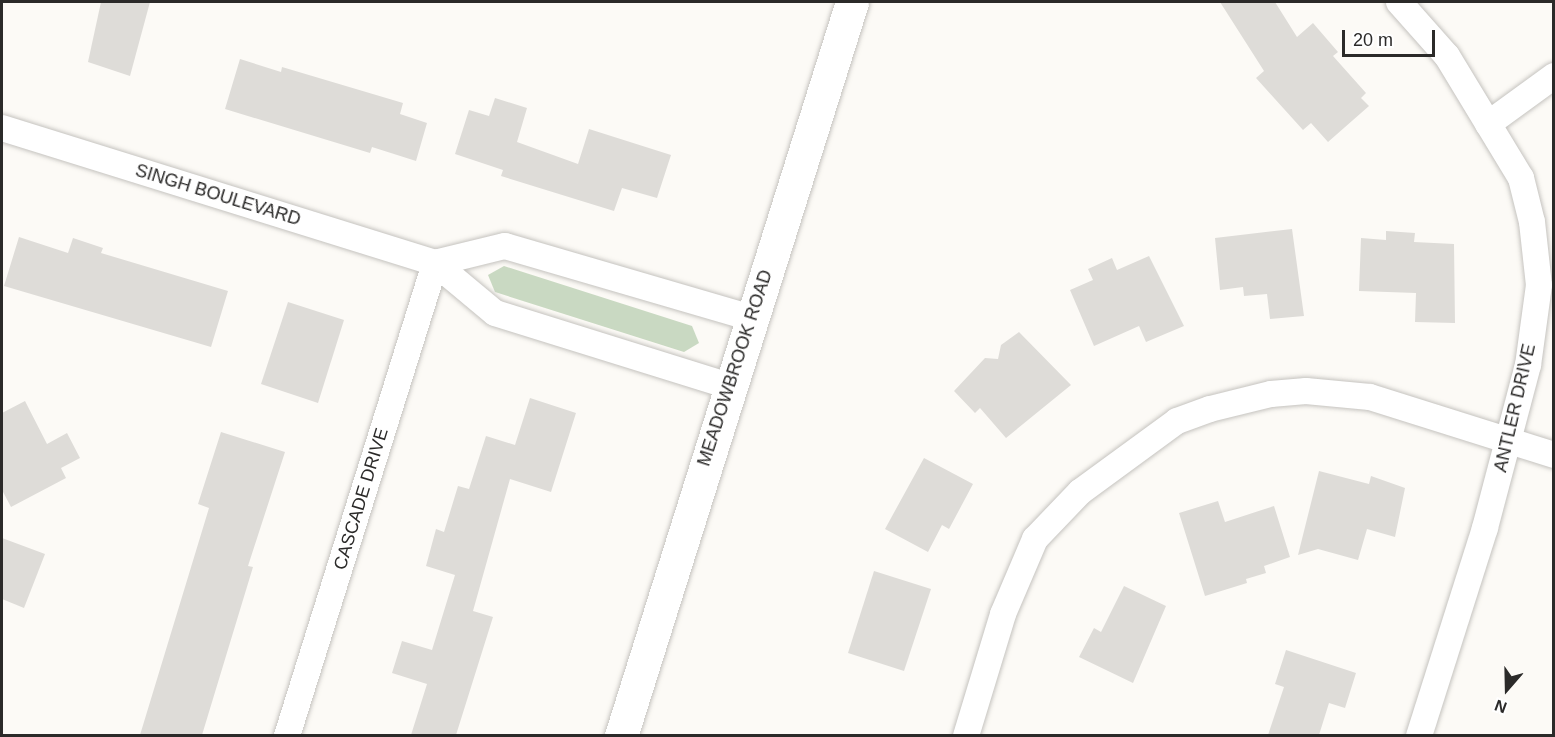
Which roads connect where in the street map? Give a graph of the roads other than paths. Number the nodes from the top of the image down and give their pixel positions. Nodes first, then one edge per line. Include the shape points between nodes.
1 (852, 2) edge
2 (1400, 2) edge
3 (1554, 76) edge
4 (1488, 124) junction
5 (2, 128) edge
6 (435, 263) junction
7 (751, 318) junction
8 (729, 387) junction
9 (1508, 441) junction
10 (1554, 455) edge
11 (287, 735) edge
12 (621, 735) edge
13 (966, 735) edge
14 (1419, 735) edge

1 - 7 street, MEADOWBROOK ROAD
2 - 4 street, ANTLER DRIVE via 1447,56
3 - 4 street
4 - 9 street, ANTLER DRIVE via 1521,178 1532,222 1539,285 1528,365
5 - 6 street, SINGH BOULEVARD
6 - 7 street via 505,246
6 - 8 street, SINGH BOULEVARD via 495,313
6 - 11 street, CASCADE DRIVE
7 - 8 street, MEADOWBROOK ROAD
8 - 12 street, MEADOWBROOK ROAD
9 - 10 street
9 - 13 street via 1370,397 1306,391 1209,409 1178,421 1087,486 1035,539 1003,614
9 - 14 street, ANTLER DRIVE via 1485,528

